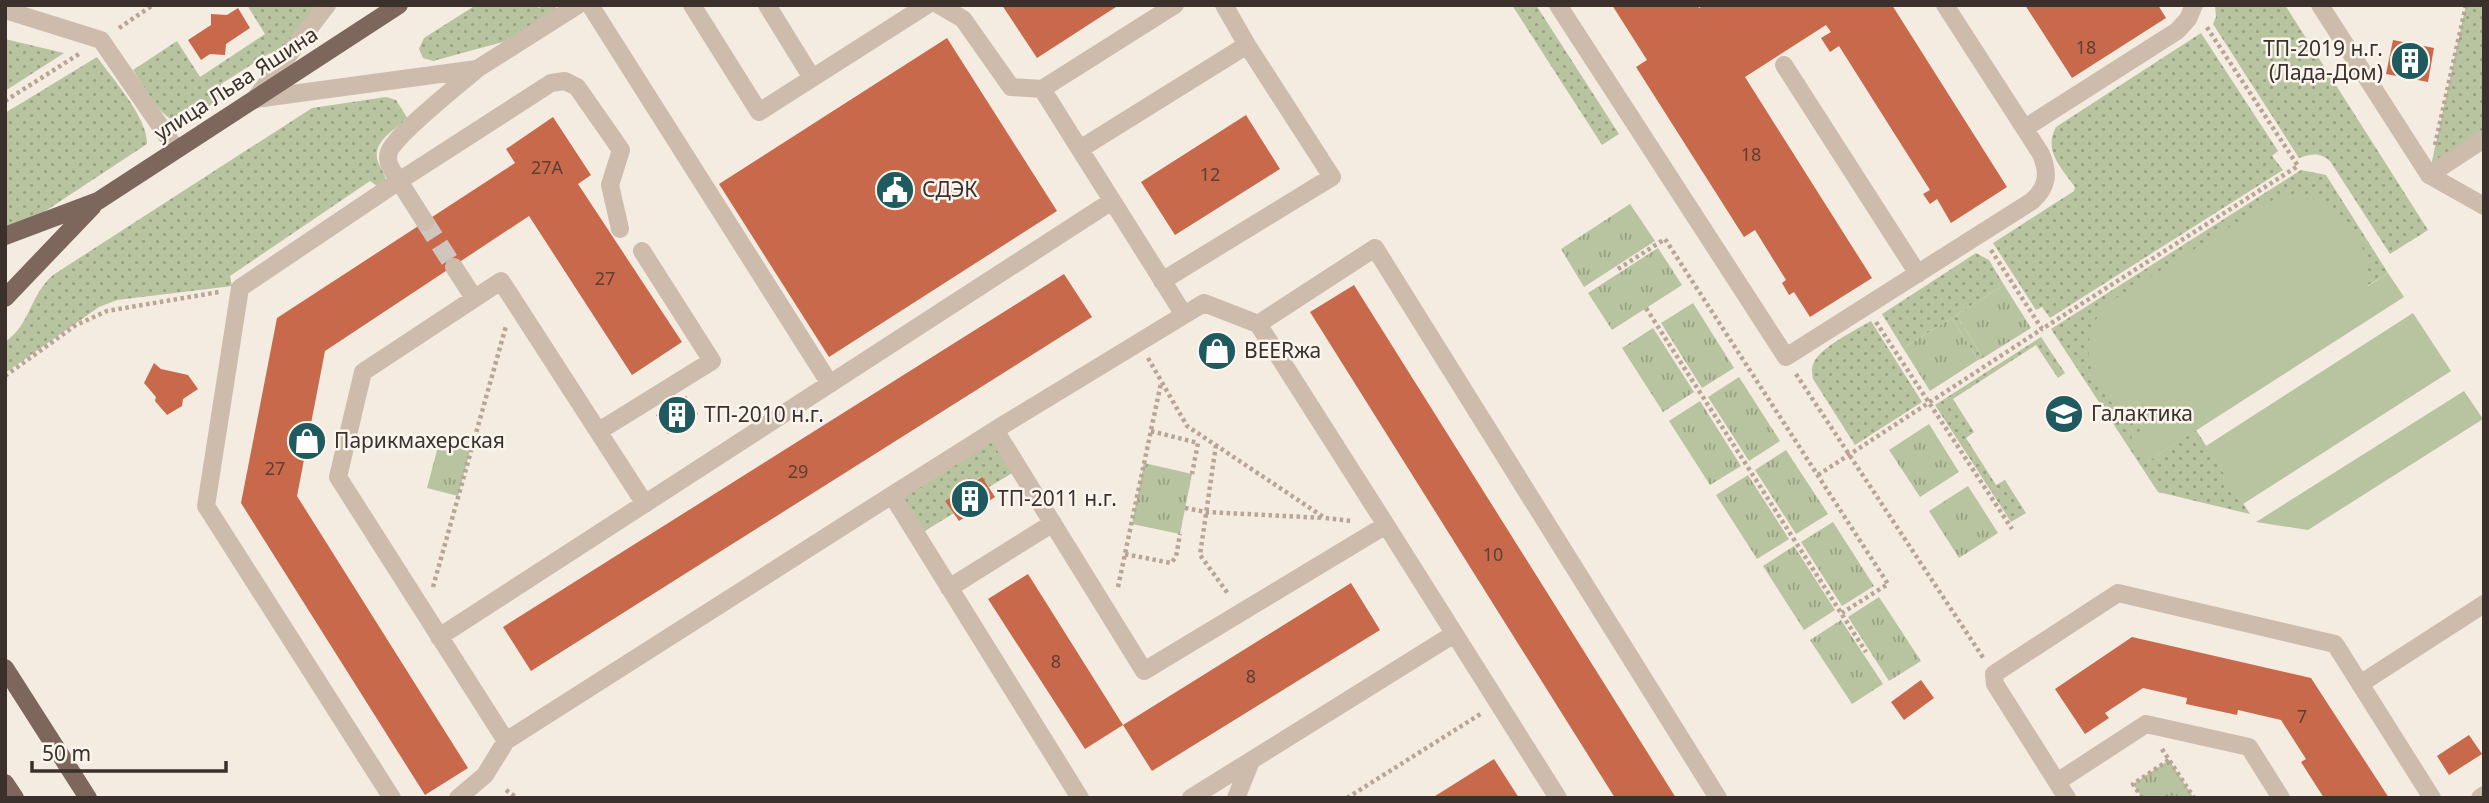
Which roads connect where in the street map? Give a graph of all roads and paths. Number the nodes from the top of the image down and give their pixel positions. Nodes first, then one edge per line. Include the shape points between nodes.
1 (327, 5) edge
2 (399, 5) edge
3 (578, 5) edge
4 (590, 5) edge
5 (692, 5) edge
6 (767, 5) edge
7 (927, 5) edge
8 (939, 5) edge
9 (1175, 5) edge
10 (1224, 5) edge
11 (1558, 5) edge
12 (1945, 5) edge
13 (2320, 5) edge
14 (2466, 5) edge
15 (2194, 6) edge
16 (5, 10) edge
17 (1247, 45) junction
18 (1784, 65) dead end
19 (477, 69) junction
20 (812, 78) junction
21 (1042, 89) junction
22 (255, 99) junction
23 (2025, 128) junction
24 (2484, 139) edge
25 (176, 149) junction
26 (1080, 149) junction
27 (2429, 175) junction
28 (399, 181) junction
29 (98, 201) junction
30 (1112, 201) junction
31 (2484, 206) edge
32 (425, 222) tunnel mouth
33 (620, 229) dead end
34 (1981, 234) junction
35 (5, 236) edge
36 (642, 251) dead end
37 (454, 267) tunnel mouth
38 (1618, 269) dead end
39 (1918, 274) junction
40 (1162, 281) junction
41 (240, 288) junction
42 (5, 298) edge
43 (474, 298) junction
44 (513, 301) junction
45 (1866, 306) junction
46 (1646, 309) dead end
47 (1184, 315) junction
48 (1258, 324) junction
49 (2042, 329) junction
50 (1140, 342) junction
51 (1786, 357) junction
52 (5, 376) edge
53 (1161, 382) junction
54 (830, 384) junction
55 (1929, 402) junction
56 (995, 430) junction
57 (599, 431) junction
58 (1151, 431) junction
59 (1216, 445) junction
60 (1850, 454) junction
61 (1192, 474) dead end
62 (1818, 475) junction
63 (892, 495) junction
64 (645, 504) junction
65 (1185, 508) dead end
66 (1206, 512) junction
67 (1325, 518) junction
68 (1053, 523) junction
69 (1386, 525) junction
70 (2012, 529) dead end
71 (1180, 534) dead end
72 (1125, 554) junction
73 (949, 587) junction
74 (2484, 604) edge
75 (1241, 613) junction
76 (1842, 613) junction
77 (425, 615) junction
78 (1111, 617) junction
79 (1454, 634) junction
80 (439, 637) junction
81 (1866, 652) dead end
82 (5, 668) edge
83 (1994, 674) junction
84 (2360, 684) junction
85 (1498, 704) junction
86 (2146, 724) junction
87 (506, 741) junction
88 (2169, 760) junction
89 (1251, 761) junction
90 (2057, 782) junction
91 (5, 783) edge
92 (506, 790) dead end
93 (15, 798) edge
94 (88, 798) edge
95 (392, 798) edge
96 (458, 798) edge
97 (517, 798) edge
98 (1080, 798) edge
99 (1191, 798) edge
100 (1236, 798) edge
101 (1347, 798) edge
102 (1558, 798) edge
103 (1718, 798) edge
104 (2067, 798) edge
105 (2142, 798) edge
106 (2194, 798) edge
107 (2281, 798) edge
108 (2432, 798) edge

1 - 22 street
2 - 22 main road, улица Льва Яшина
3 - 19 street
4 - 54 street
5 - 20 street via 759,112
6 - 20 street
7 - 20 street
8 - 21 street via 963,19 1011,87
9 - 21 street
10 - 17 street
11 - 51 street
12 - 23 street
13 - 27 street
14 - 27 path
15 - 23 street via 2177,31
15 - 49 path via 2298,166
16 - 25 street via 101,40
17 - 26 street
17 - 40 street via 1332,177
18 - 39 street
19 - 22 street
19 - 28 street via 398,138 388,153
21 - 26 street
22 - 25 main road, улица Льва Яшина
23 - 34 street via 2046,167 2042,192
24 - 27 street
25 - 29 main road, улица Льва Яшина
26 - 30 street
27 - 31 street
28 - 32 street
28 - 33 street via 551,83 565,81 577,87 621,150 610,185
28 - 41 street
29 - 35 main road, улица Льва Яшина
29 - 42 main road, улица Льва Яшина
30 - 40 street
30 - 54 street
34 - 39 street
34 - 49 path
36 - 57 street via 712,361
37 - 43 street
38 - 62 path via 1665,239
39 - 45 street
40 - 47 street
41 - 52 path via 107,311 76,325
41 - 95 street via 206,506
43 - 44 street via 501,281
43 - 77 street via 363,372 338,477
44 - 57 street
44 - 77 path
45 - 51 street
45 - 55 path
46 - 76 path
47 - 48 street via 1204,303
47 - 50 street
48 - 69 street
48 - 103 street via 1375,248
49 - 55 path
50 - 53 path
50 - 56 street
51 - 60 path
53 - 58 path
53 - 59 path via 1187,426
54 - 64 street
55 - 60 path
55 - 70 path
56 - 63 street
56 - 68 street
57 - 64 street
58 - 61 path via 1198,443
58 - 72 path
59 - 66 path
59 - 67 path
60 - 62 path
60 - 83 path
62 - 76 path via 1888,584
63 - 73 street
63 - 87 street
64 - 80 street
65 - 66 path
66 - 67 path
66 - 75 path via 1200,555
67 - 69 path
68 - 73 street
68 - 78 street
69 - 75 street
69 - 79 street
71 - 72 path via 1171,563
72 - 78 path
73 - 98 street
74 - 84 street
75 - 78 street via 1144,671
76 - 81 path
77 - 80 street
79 - 85 street
79 - 89 street
80 - 87 street
82 - 94 main road
83 - 84 street via 2118,593 2335,644
83 - 90 street via 1994,684
84 - 108 street
85 - 101 path
85 - 102 street
86 - 88 path
86 - 90 street
86 - 107 street via 2249,747
87 - 96 street via 485,775
88 - 105 path via 2133,784
88 - 106 path
89 - 99 street
89 - 100 street
90 - 104 street
91 - 93 main road
92 - 97 path

